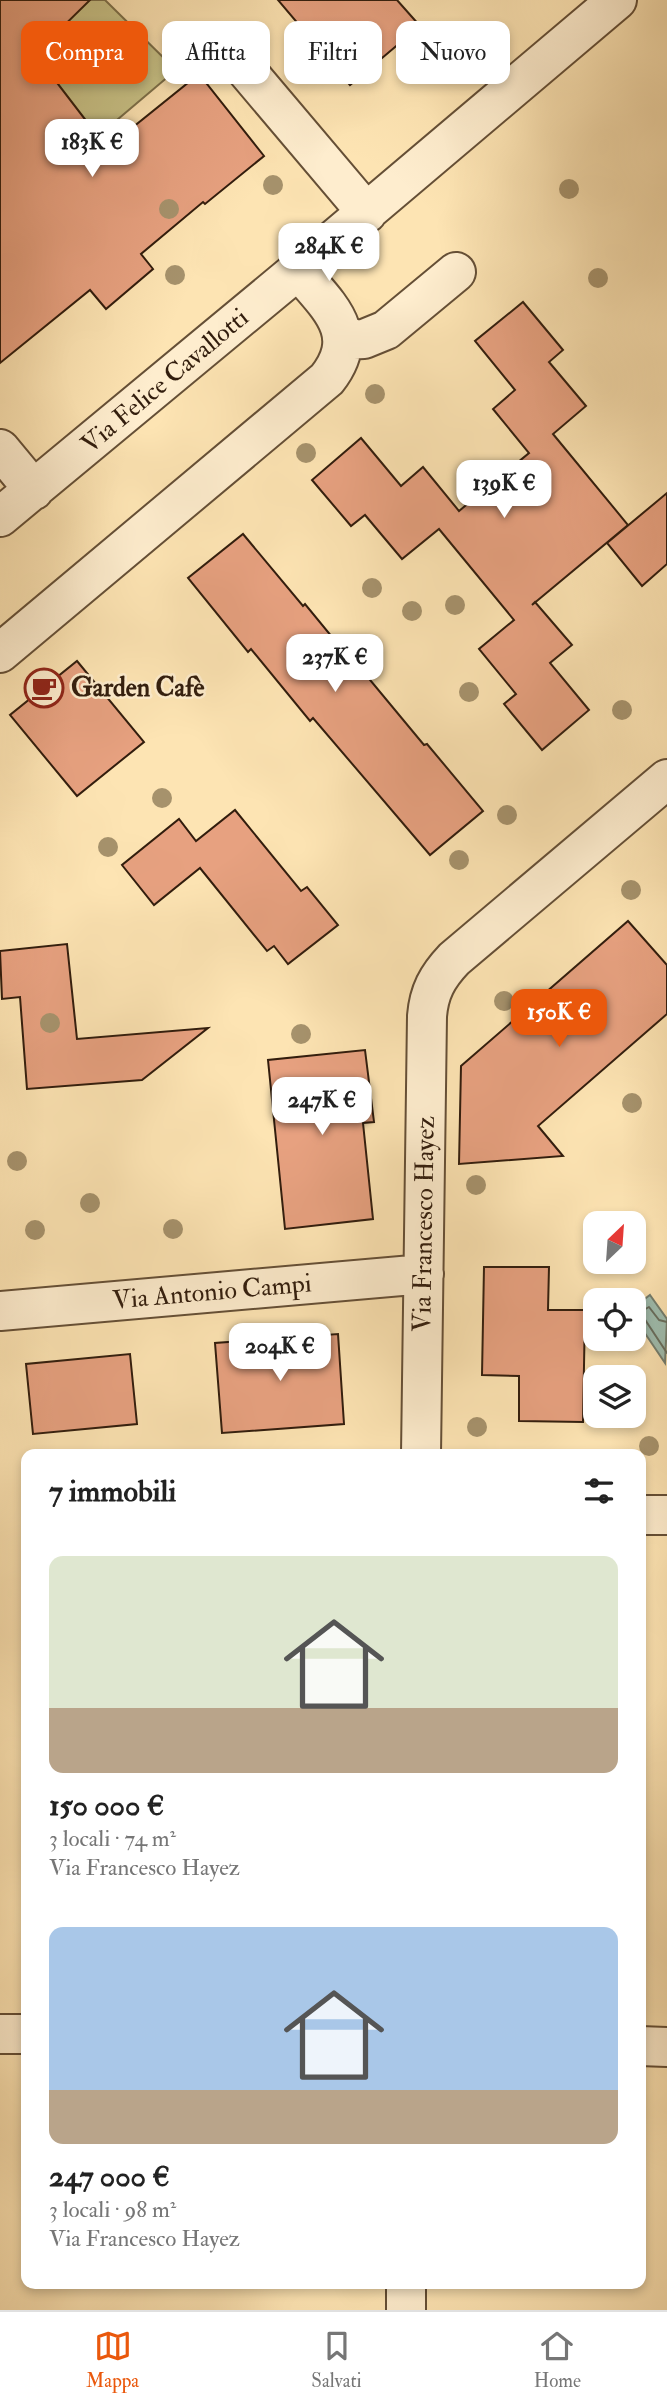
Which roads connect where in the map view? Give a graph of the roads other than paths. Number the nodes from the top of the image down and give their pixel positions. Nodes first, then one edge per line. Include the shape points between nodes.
1 (617, 0) edge
2 (258, 84) edge
3 (367, 213) junction
4 (298, 270) junction
5 (456, 272) dead end
6 (343, 340) junction
7 (0, 449) edge
8 (34, 490) junction
9 (0, 517) edge
10 (0, 653) edge
11 (667, 779) edge
12 (424, 1274) junction
13 (0, 1311) edge
14 (421, 1449) edge
15 (646, 1515) edge
16 (667, 1516) edge
17 (0, 2034) edge
18 (21, 2034) edge
19 (646, 2046) edge
20 (667, 2046) edge
21 (406, 2289) edge
22 (406, 2310) edge

1 - 3 street, Via Felice Cavallotti
2 - 3 street
3 - 4 street, Via Felice Cavallotti
4 - 6 street via 339,321
4 - 8 street, Via Felice Cavallotti
5 - 6 street via 377,336
6 - 10 street via 341,359 327,379
7 - 8 street
8 - 9 street, Via Felice Cavallotti
11 - 12 street, Via Francesco Hayez via 454,959 434,983 426,1016
12 - 13 street, Via Antonio Campi
12 - 14 street, Via Francesco Hayez
15 - 16 street
17 - 18 street
19 - 20 street
21 - 22 street

